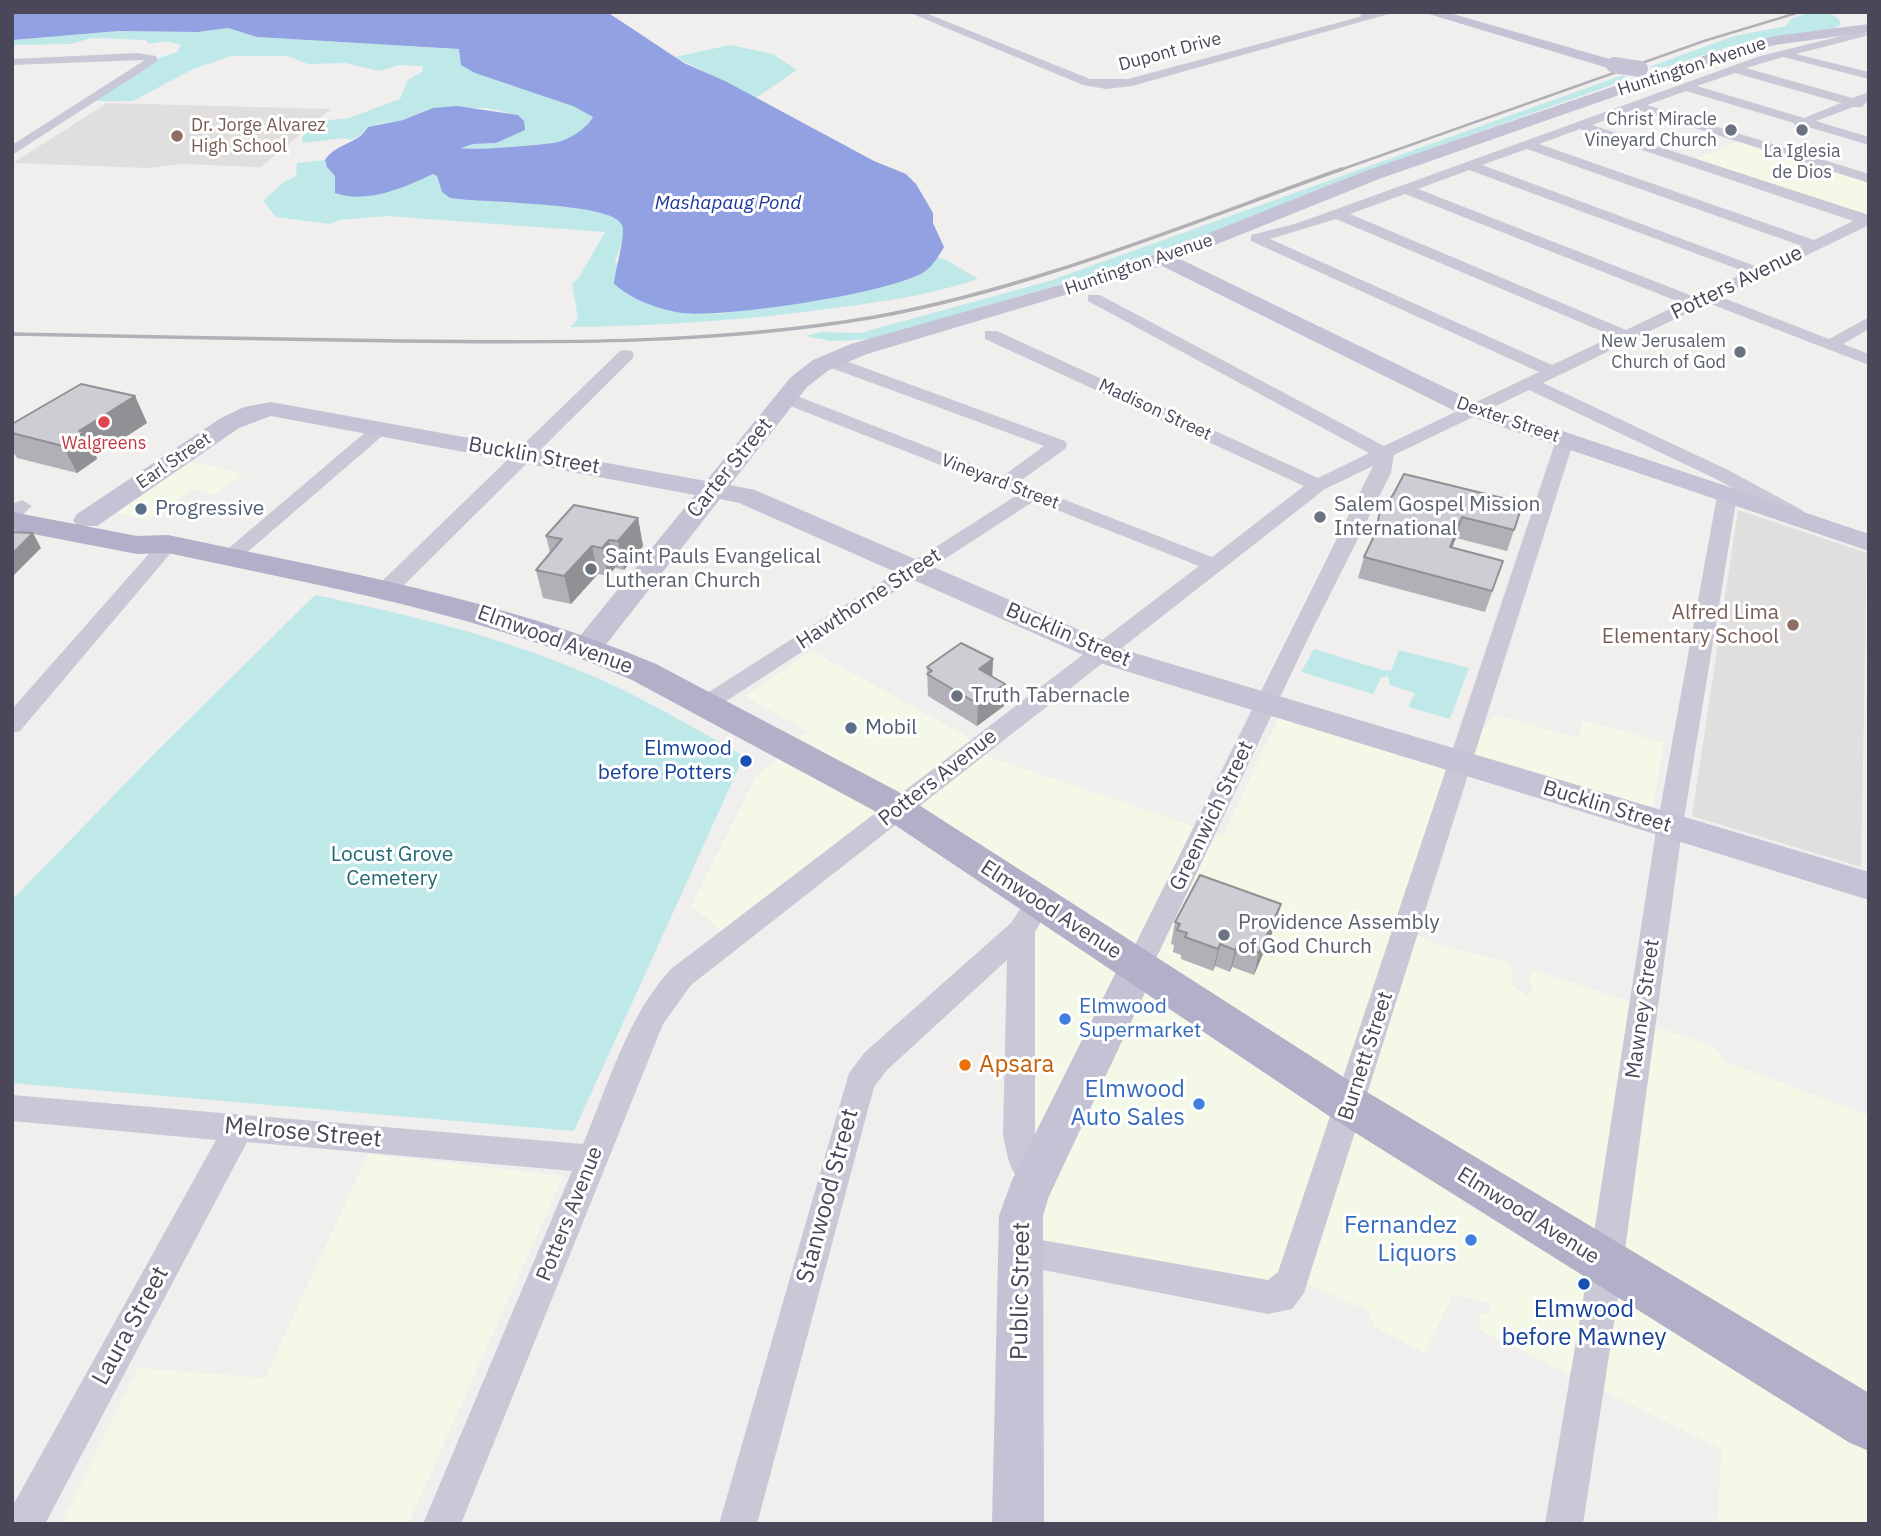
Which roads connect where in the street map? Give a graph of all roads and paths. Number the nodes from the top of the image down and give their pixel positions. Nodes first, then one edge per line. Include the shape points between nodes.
1 (913, 12) edge
2 (1391, 12) edge
3 (1429, 12) edge
4 (1443, 12) edge
5 (1368, 13) edge
6 (1486, 27) junction
7 (1868, 29) edge
8 (1322, 30) junction
9 (1783, 53) junction
10 (12, 62) edge
11 (31, 62) junction
12 (1735, 69) junction
13 (12, 72) edge
14 (1869, 76) edge
15 (1657, 79) junction
16 (1869, 96) edge
17 (1852, 103) junction
18 (1635, 105) junction
19 (1869, 107) edge
20 (1804, 122) junction
21 (1579, 125) junction
22 (1869, 141) edge
23 (1753, 142) junction
24 (1525, 144) junction
25 (1737, 149) dead end
26 (12, 150) edge
27 (1714, 158) dead end
28 (1468, 165) junction
29 (1697, 165) junction
30 (1869, 179) edge
31 (1404, 188) junction
32 (1335, 213) junction
33 (1867, 220) edge
34 (1256, 239) junction
35 (1814, 246) junction
36 (1171, 263) junction
37 (1759, 272) junction
38 (1094, 298) junction
39 (1702, 300) junction
40 (1869, 322) edge
41 (991, 335) junction
42 (1627, 336) junction
43 (1830, 345) junction
44 (626, 355) dead end
45 (1869, 360) edge
46 (829, 361) junction
47 (1553, 372) junction
48 (1529, 383) junction
49 (786, 398) junction
50 (265, 410) joint
51 (1474, 410) junction
52 (381, 428) junction
53 (1565, 440) junction
54 (1385, 453) junction
55 (524, 454) junction
56 (1004, 484) junction
57 (1318, 485) junction
58 (713, 489) junction
59 (1032, 494) junction
60 (1727, 496) junction
61 (15, 511) edge
62 (88, 520) junction
63 (1826, 530) junction
64 (1869, 543) edge
65 (168, 544) junction
66 (230, 557) junction
67 (1214, 565) junction
68 (915, 569) junction
69 (386, 590) junction
70 (586, 649) junction
71 (1102, 651) junction
72 (706, 704) junction
73 (1266, 705) junction
74 (12, 725) edge
75 (1459, 762) junction
76 (898, 809) junction
77 (1670, 827) junction
78 (1869, 886) edge
79 (1030, 917) junction
80 (1138, 967) junction
81 (1351, 1106) junction
82 (12, 1108) edge
83 (239, 1128) junction
84 (593, 1159) junction
85 (1036, 1179) junction
86 (1019, 1252) junction
87 (1606, 1265) junction
88 (1869, 1424) edge
89 (24, 1524) edge
90 (442, 1524) edge
91 (738, 1524) edge
92 (1018, 1524) edge
93 (1563, 1524) edge

1 - 8 street, Dupont Drive via 1101,85 1128,83
2 - 8 street, Dupont Drive
3 - 6 main road
4 - 6 main road
5 - 8 street, Dupont Drive
6 - 15 main road, bridge
7 - 9 street, Huntington Avenue
7 - 15 main road, Huntington Avenue
7 - 15 main road, Huntington Avenue via 1845,20 1746,47
9 - 12 street, Huntington Avenue
9 - 14 street
10 - 11 street
11 - 13 street
11 - 26 street via 152,58
12 - 15 street, Huntington Avenue
12 - 17 street
15 - 18 street, Huntington Avenue
15 - 20 street
15 - 34 main road, Huntington Avenue
15 - 36 main road, Huntington Avenue via 1359,180
16 - 17 street
17 - 19 street
17 - 20 street
18 - 21 street, Huntington Avenue
18 - 23 street
20 - 22 street
20 - 23 street
21 - 24 street, Huntington Avenue
21 - 29 street
23 - 25 street
23 - 30 street
24 - 28 street, Huntington Avenue
24 - 35 street
27 - 29 street
28 - 31 street, Huntington Avenue
28 - 37 street
29 - 33 street
31 - 32 street, Huntington Avenue
31 - 39 street
32 - 34 street, Huntington Avenue
32 - 42 street
33 - 35 street, Potters Avenue
34 - 36 main road, Huntington Avenue
34 - 47 street
35 - 37 street, Potters Avenue
36 - 38 main road, Huntington Avenue
36 - 46 main road, Huntington Avenue
36 - 51 main road, Dexter Street
37 - 39 street, Potters Avenue
38 - 41 main road, Huntington Avenue
38 - 54 street
39 - 42 street, Potters Avenue
39 - 43 street
40 - 43 street
41 - 46 main road, Huntington Avenue
41 - 57 street, Madison Street
42 - 47 street, Potters Avenue
43 - 45 street
44 - 55 street
46 - 49 main road, Carter Street via 805,375
46 - 56 street via 1058,446
47 - 48 street, Potters Avenue
48 - 51 street, Potters Avenue
48 - 63 street via 1721,474
49 - 56 street, Vineyard Street
49 - 58 main road, Carter Street
50 - 52 main road, Bucklin Street
50 - 62 main road, Earl Street via 230,423
51 - 53 main road, Dexter Street
51 - 54 street, Potters Avenue
52 - 55 main road, Bucklin Street
52 - 66 street
53 - 60 main road, Dexter Street
53 - 75 street, Burnett Street
54 - 57 street, Potters Avenue
54 - 73 street, Greenwich Street via 1381,473
55 - 58 main road, Bucklin Street
55 - 69 street
56 - 59 street, Vineyard Street
57 - 67 street, Potters Avenue
58 - 68 main road, Bucklin Street via 753,498
58 - 70 main road, Carter Street
59 - 67 street, Vineyard Street
59 - 68 street, Hawthorne Street
60 - 63 main road, Dexter Street
60 - 77 street, Mawney Street
61 - 62 main road, Elmwood Avenue
61 - 65 main road, Elmwood Avenue via 136,545
62 - 65 main road, Elmwood Avenue via 155,535
63 - 64 main road, Dexter Street
65 - 66 main road, Elmwood Avenue
65 - 74 street
66 - 69 main road, Elmwood Avenue
67 - 71 street, Potters Avenue
68 - 71 main road, Bucklin Street
68 - 72 street, Hawthorne Street
69 - 70 main road, Elmwood Avenue via 466,609
70 - 72 main road, Elmwood Avenue
71 - 73 main road, Bucklin Street
71 - 76 street, Potters Avenue
72 - 76 main road, Elmwood Avenue
73 - 75 main road, Bucklin Street
73 - 80 street, Greenwich Street
75 - 77 main road, Bucklin Street
75 - 81 street, Burnett Street
76 - 79 main road, Elmwood Avenue
76 - 84 street, Potters Avenue via 667,992 650,1020
77 - 78 main road, Bucklin Street
77 - 87 street, Mawney Street
79 - 80 main road, Elmwood Avenue
79 - 85 street via 1019,1134 1023,1159
79 - 91 street, Stanwood Street via 876,1061 860,1082
80 - 81 main road, Elmwood Avenue
80 - 85 main road, Greenwich Street
81 - 86 street, Burnett Street via 1292,1281 1280,1297
81 - 87 main road, Elmwood Avenue
82 - 83 street, Melrose Street
83 - 84 street, Melrose Street
83 - 89 street, Laura Street
84 - 90 street, Potters Avenue
85 - 86 main road, Public Street via 1023,1209
86 - 92 main road, Public Street
87 - 88 main road, Elmwood Avenue
87 - 93 street, Mawney Street

